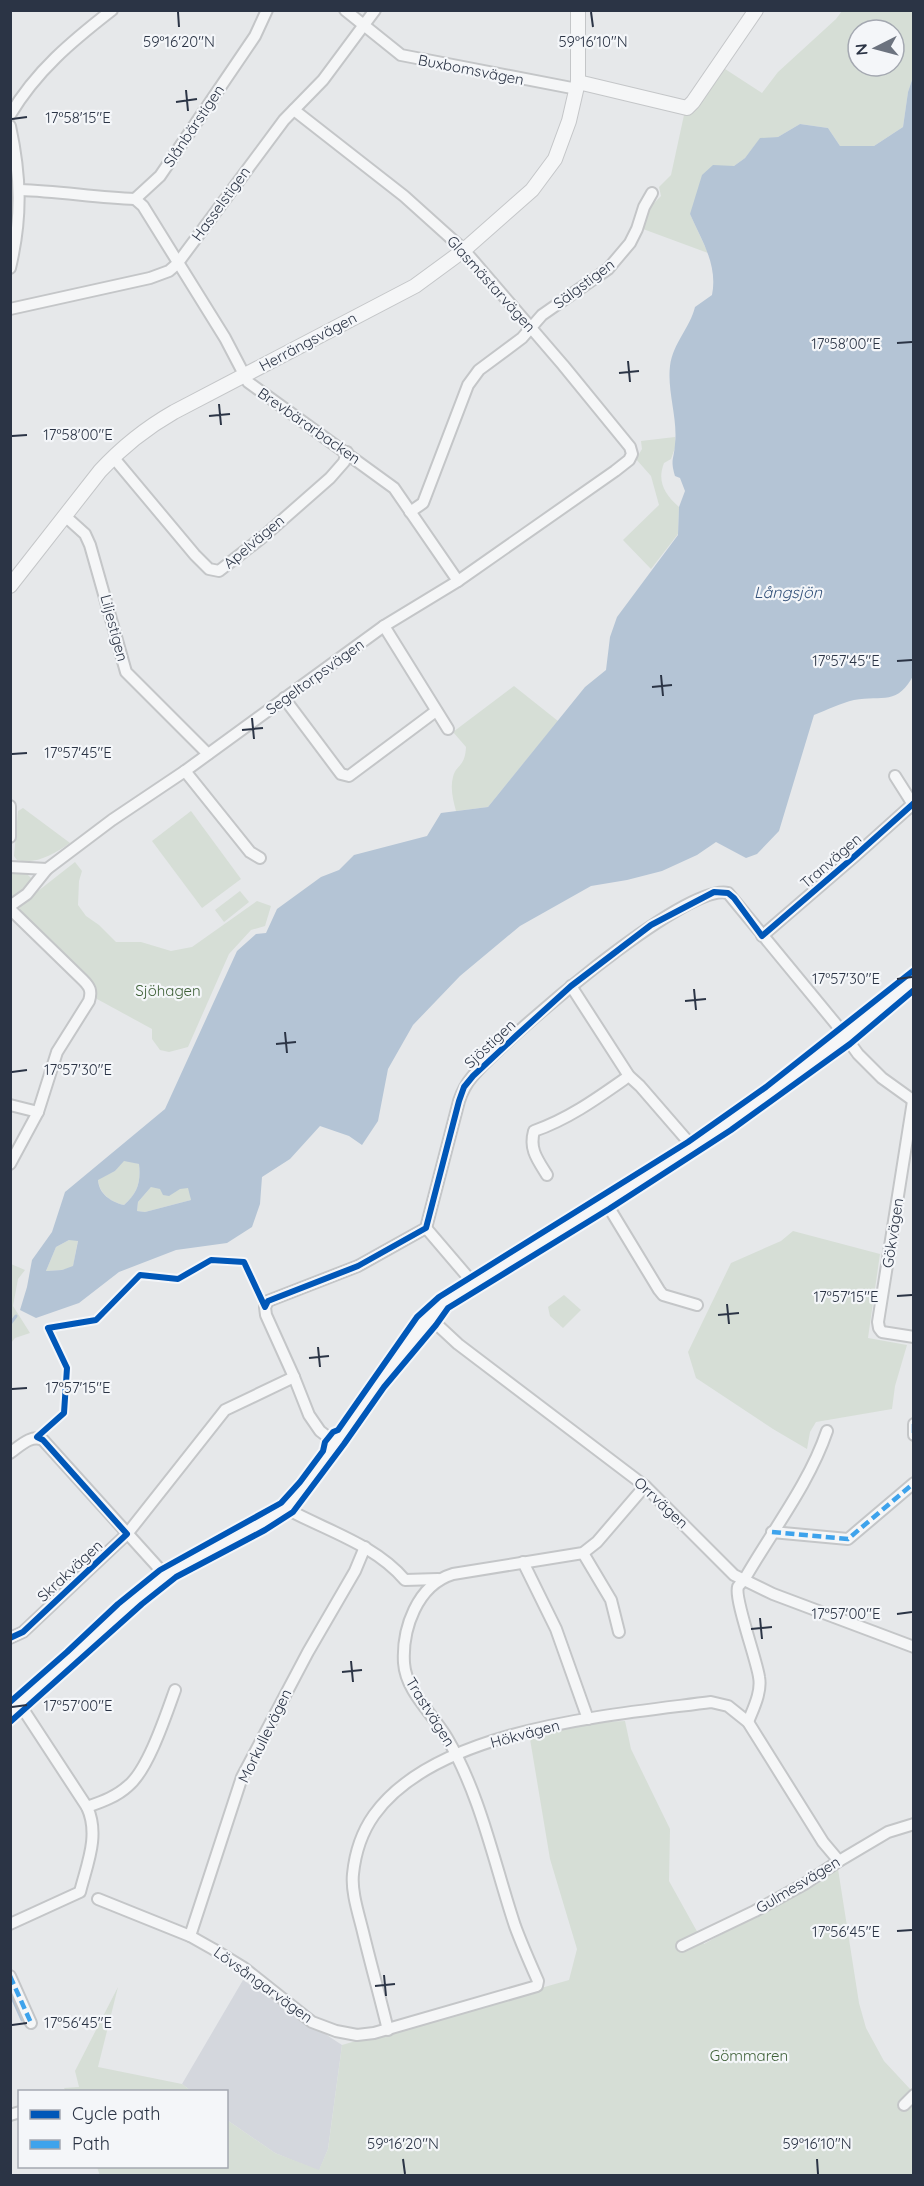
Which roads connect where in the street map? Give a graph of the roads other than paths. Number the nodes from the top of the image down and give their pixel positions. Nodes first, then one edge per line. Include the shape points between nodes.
1 (112, 10) edge
2 (267, 10) edge
3 (345, 10) edge
4 (375, 10) edge
5 (578, 10) edge
6 (756, 10) edge
7 (364, 25) junction
8 (577, 85) junction
9 (294, 110) junction
10 (10, 115) edge
11 (10, 126) edge
12 (20, 190) junction
13 (652, 193) dead end
14 (135, 199) junction
15 (464, 250) junction
16 (177, 264) junction
17 (10, 268) edge
18 (10, 309) edge
19 (530, 328) junction
20 (245, 375) junction
21 (347, 452) junction
22 (113, 457) junction
23 (629, 460) joint
24 (410, 512) junction
25 (65, 516) junction
26 (458, 581) junction
27 (10, 586) edge
28 (384, 626) junction
29 (284, 698) junction
30 (436, 711) junction
31 (448, 729) dead end
32 (208, 754) junction
33 (185, 771) junction
34 (895, 776) dead end
35 (913, 804) edge
36 (10, 806) edge
37 (10, 837) edge
38 (260, 858) dead end
39 (10, 867) edge
40 (47, 869) junction
41 (10, 908) edge
42 (762, 936) junction
43 (914, 984) edge
44 (571, 986) junction
45 (845, 1036) junction
46 (629, 1076) junction
47 (913, 1101) edge
48 (10, 1105) edge
49 (38, 1112) junction
50 (692, 1146) junction
51 (10, 1164) edge
52 (547, 1174) dead end
53 (605, 1201) junction
54 (426, 1228) junction
55 (473, 1283) junction
56 (697, 1305) dead end
57 (430, 1318) junction
58 (914, 1337) edge
59 (294, 1377) junction
60 (914, 1425) edge
61 (827, 1431) dead end
62 (914, 1435) edge
63 (338, 1444) junction
64 (10, 1453) edge
65 (914, 1483) edge
66 (645, 1486) junction
67 (287, 1509) junction
68 (772, 1532) junction
69 (127, 1534) junction
70 (365, 1547) junction
71 (583, 1553) junction
72 (523, 1562) junction
73 (165, 1575) junction
74 (438, 1579) junction
75 (744, 1580) junction
76 (619, 1632) dead end
77 (10, 1638) edge
78 (914, 1647) edge
79 (175, 1690) dead end
80 (15, 1707) edge
81 (588, 1719) junction
82 (748, 1722) junction
83 (456, 1755) junction
84 (87, 1808) junction
85 (914, 1824) edge
86 (839, 1861) junction
87 (98, 1899) dead end
88 (10, 1924) edge
89 (190, 1936) junction
90 (682, 1946) dead end
91 (10, 1976) edge
92 (537, 1986) joint
93 (31, 2023) dead end
94 (388, 2030) junction
95 (914, 2095) edge
96 (904, 2105) dead end

1 - 10 street via 43,69
2 - 14 street, Slånbärstigen via 255,36 160,176
3 - 7 street, Buxbomsvägen
4 - 7 street, Hasselstigen
5 - 8 street, Herrängsvägen
6 - 8 street via 687,108
7 - 8 street, Buxbomsvägen via 393,50 411,58
7 - 9 street, Hasselstigen via 323,81
8 - 15 street, Herrängsvägen via 561,146 549,169 517,205
9 - 15 street, Glasmästarvägen via 404,196
9 - 16 street, Hasselstigen
11 - 12 street
12 - 14 street
12 - 17 street
13 - 19 street, Sälgstigen via 634,236 617,260
14 - 16 street, Brevbärarbacken
15 - 19 street, Glasmästarvägen
15 - 20 street, Herrängsvägen via 415,286
16 - 18 street, Hasselstigen via 150,278
16 - 20 street, Brevbärarbacken
19 - 23 street, Glasmästarvägen via 630,447
19 - 24 street, Sälgstigen via 479,370 468,385 423,503
20 - 21 street, Brevbärarbacken via 255,389
20 - 22 street, Herrängsvägen via 158,422
21 - 22 street, Apelvägen via 330,478 219,571 209,569 195,555
21 - 24 street, Brevbärarbacken via 394,488
22 - 25 street, Herrängsvägen
23 - 26 street, Segeltorpsvägen
24 - 26 street, Brevbärarbacken
25 - 27 street, Herrängsvägen
25 - 32 street, Liljestigen via 85,534 90,545 126,672
26 - 28 street, Segeltorpsvägen
28 - 29 street, Segeltorpsvägen
28 - 30 street
29 - 30 street via 341,774 349,776
29 - 32 street, Segeltorpsvägen
30 - 31 street
32 - 33 street, Segeltorpsvägen
33 - 38 street via 250,852
33 - 40 street, Segeltorpsvägen
34 - 35 street
35 - 42 street, Tranvägen
36 - 37 street
39 - 40 street
40 - 41 street, Segeltorpsvägen
41 - 49 street via 90,987 89,1001 57,1052
42 - 44 street, Sjöstigen via 734,898 728,893 714,892 651,925
42 - 45 street, Sjöstigen
43 - 45 street
44 - 46 street
44 - 54 street, Sjöstigen via 464,1087
45 - 47 street, Sjöstigen via 882,1078
45 - 50 street
46 - 50 street
46 - 52 street via 553,1125 534,1131 532,1150
47 - 58 street, Gökvägen via 878,1322 882,1332
48 - 49 street
49 - 51 street
50 - 53 street
53 - 55 street
53 - 56 street via 663,1295
54 - 55 street
54 - 59 street via 358,1266 268,1302 266,1315
55 - 57 street
57 - 63 street
57 - 66 street, Orrvägen via 458,1344
59 - 63 street via 309,1415 320,1431
59 - 69 street, Skrakvägen via 225,1410
60 - 62 street
61 - 68 street via 820,1453
63 - 67 street
64 - 69 street via 32,1438 43,1440
65 - 68 street via 848,1539
66 - 71 street
66 - 75 street, Orrvägen via 734,1575
67 - 70 street
67 - 73 street
68 - 75 street
69 - 73 street
69 - 77 street, Skrakvägen via 23,1632
70 - 74 street via 405,1580
70 - 89 street, Morkullevägen via 246,1769
71 - 72 street
71 - 76 street via 611,1600
72 - 74 street
72 - 81 street via 556,1629
73 - 80 street
74 - 83 street, Trastvägen via 413,1610 404,1662 414,1692
75 - 78 street, Orrvägen
75 - 82 street via 738,1593 760,1679
79 - 84 street via 146,1761 130,1786
80 - 84 street
81 - 82 street, Hökvägen via 711,1702 728,1706
81 - 83 street, Hökvägen via 545,1727
82 - 86 street, Hökvägen
83 - 92 street, Trastvägen via 490,1839
83 - 94 street, Hökvägen via 418,1774 394,1793 373,1815 359,1842 353,1877 358,1912
84 - 88 street via 94,1833 80,1892
85 - 86 street, Gulmesvägen via 888,1832
86 - 90 street, Gulmesvägen via 755,1911
87 - 89 street, Lövsångarvägen
89 - 94 street, Lövsångarvägen via 244,1968 312,2022 357,2035
91 - 93 street
92 - 94 street, Lövsångarvägen
95 - 96 street

